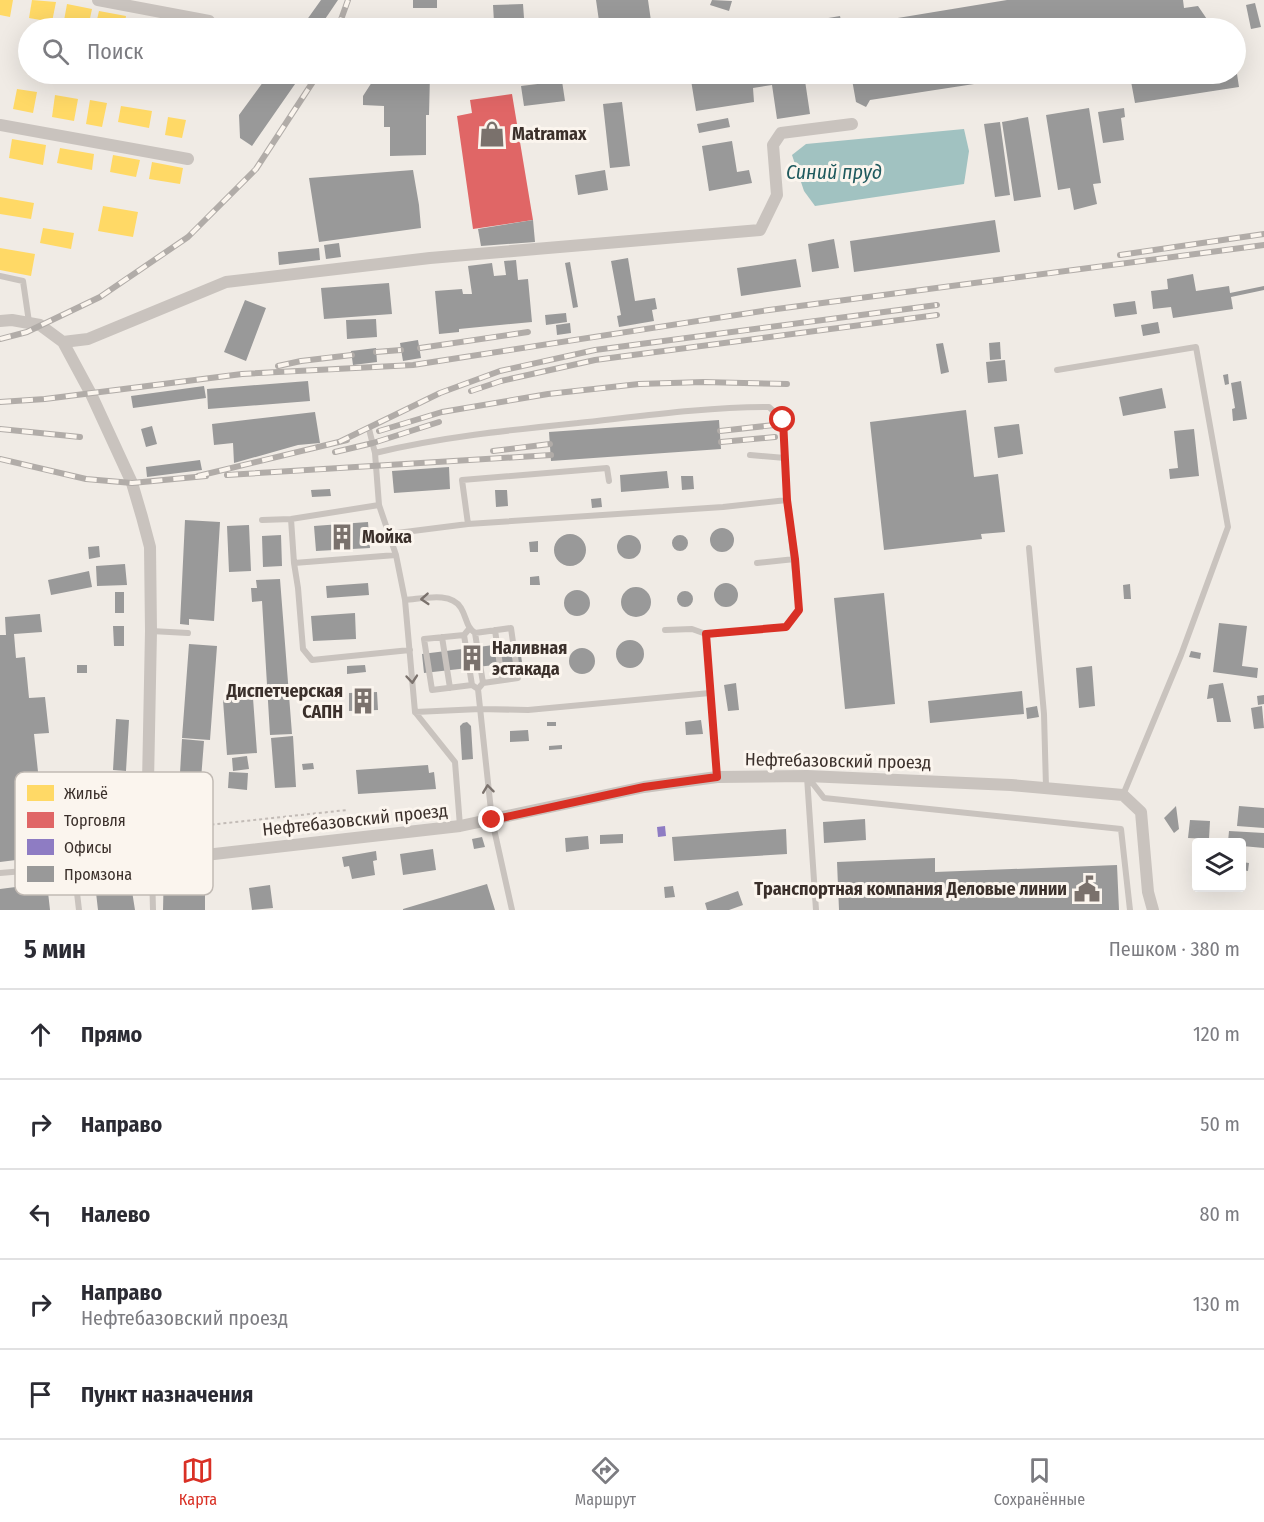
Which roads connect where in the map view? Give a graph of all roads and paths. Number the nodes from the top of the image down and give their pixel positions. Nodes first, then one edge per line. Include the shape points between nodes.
1 (98, 0) edge
2 (193, 18) edge
3 (852, 124) dead end
4 (0, 125) edge
5 (188, 159) dead end
6 (0, 276) edge
7 (6, 320) edge
8 (29, 322) junction
9 (63, 342) junction
10 (1057, 370) dead end
11 (369, 429) dead end
12 (375, 453) junction
13 (750, 455) dead end
14 (785, 458) junction
15 (609, 481) dead end
16 (787, 500) junction
17 (379, 505) junction
18 (291, 519) junction
19 (262, 520) dead end
20 (468, 524) junction
21 (389, 534) junction
22 (1029, 548) dead end
23 (396, 555) junction
24 (795, 559) junction
25 (294, 563) junction
26 (757, 563) dead end
27 (405, 600) junction
28 (495, 630) junction
29 (665, 630) dead end
30 (151, 631) junction
31 (467, 632) junction
32 (188, 633) dead end
33 (475, 633) junction
34 (706, 634) junction
35 (442, 637) junction
36 (410, 650) junction
37 (502, 680) junction
38 (483, 683) junction
39 (475, 687) junction
40 (450, 688) junction
41 (710, 693) junction
42 (480, 709) junction
43 (416, 712) junction
44 (148, 772) edge
45 (807, 776) junction
46 (717, 777) junction
47 (1046, 788) junction
48 (1124, 795) junction
49 (348, 810) dead end
50 (492, 820) junction
51 (213, 824) edge
52 (460, 826) junction
53 (213, 854) edge
54 (15, 872) edge
55 (0, 873) edge
56 (77, 895) edge
57 (153, 895) edge
58 (79, 910) edge
59 (153, 910) edge
60 (512, 910) edge
61 (816, 910) edge
62 (1130, 910) edge
63 (1153, 910) edge

1 - 2 street
3 - 9 street via 781,133 773,145 777,195 760,230 430,258 226,282 88,339
4 - 5 street
6 - 8 lane via 23,281
7 - 8 street
8 - 9 street
9 - 30 street via 92,394 132,483 150,547
10 - 48 lane via 1196,347 1228,527
11 - 12 lane
12 - 14 lane via 544,427 719,407 769,407 783,420
12 - 17 lane
13 - 14 lane
14 - 16 lane
15 - 20 lane via 607,468 462,480
16 - 20 lane
16 - 24 lane
17 - 18 lane
17 - 21 lane
18 - 19 lane
18 - 25 lane
20 - 21 lane
21 - 23 lane
22 - 47 lane via 1044,714
23 - 25 lane
23 - 27 lane
24 - 26 lane
24 - 34 lane via 799,610 786,627
25 - 36 lane via 303,649 312,660
31 -> 27 lane via 460,606 445,597
27 - 36 lane
28 - 33 lane
28 - 37 lane
28 - 37 lane via 511,628 518,678
29 - 34 lane via 692,629
30 - 32 lane
30 - 44 street
31 - 33 lane
31 - 35 lane
31 - 39 lane
33 - 38 lane
34 - 41 lane
35 - 40 lane
35 - 40 lane via 424,639 432,690
36 -> 43 lane
37 - 38 lane
38 - 39 lane
39 - 40 lane
39 - 42 lane
41 - 42 lane via 528,710
41 - 46 lane
42 - 43 lane
50 -> 42 lane
43 - 52 lane via 455,762
45 - 46 street, Нефтебазовский проезд
45 - 47 street, Нефтебазовский проезд
45 - 61 lane
45 - 62 lane via 824,798 1121,829
46 - 50 street, Нефтебазовский проезд via 644,787
47 - 48 street, Нефтебазовский проезд
48 - 63 street via 1142,812
49 - 51 path
50 - 52 street, Нефтебазовский проезд
50 - 60 lane
52 - 53 street, Нефтебазовский проезд
54 - 55 lane
56 - 58 lane
57 - 59 lane

